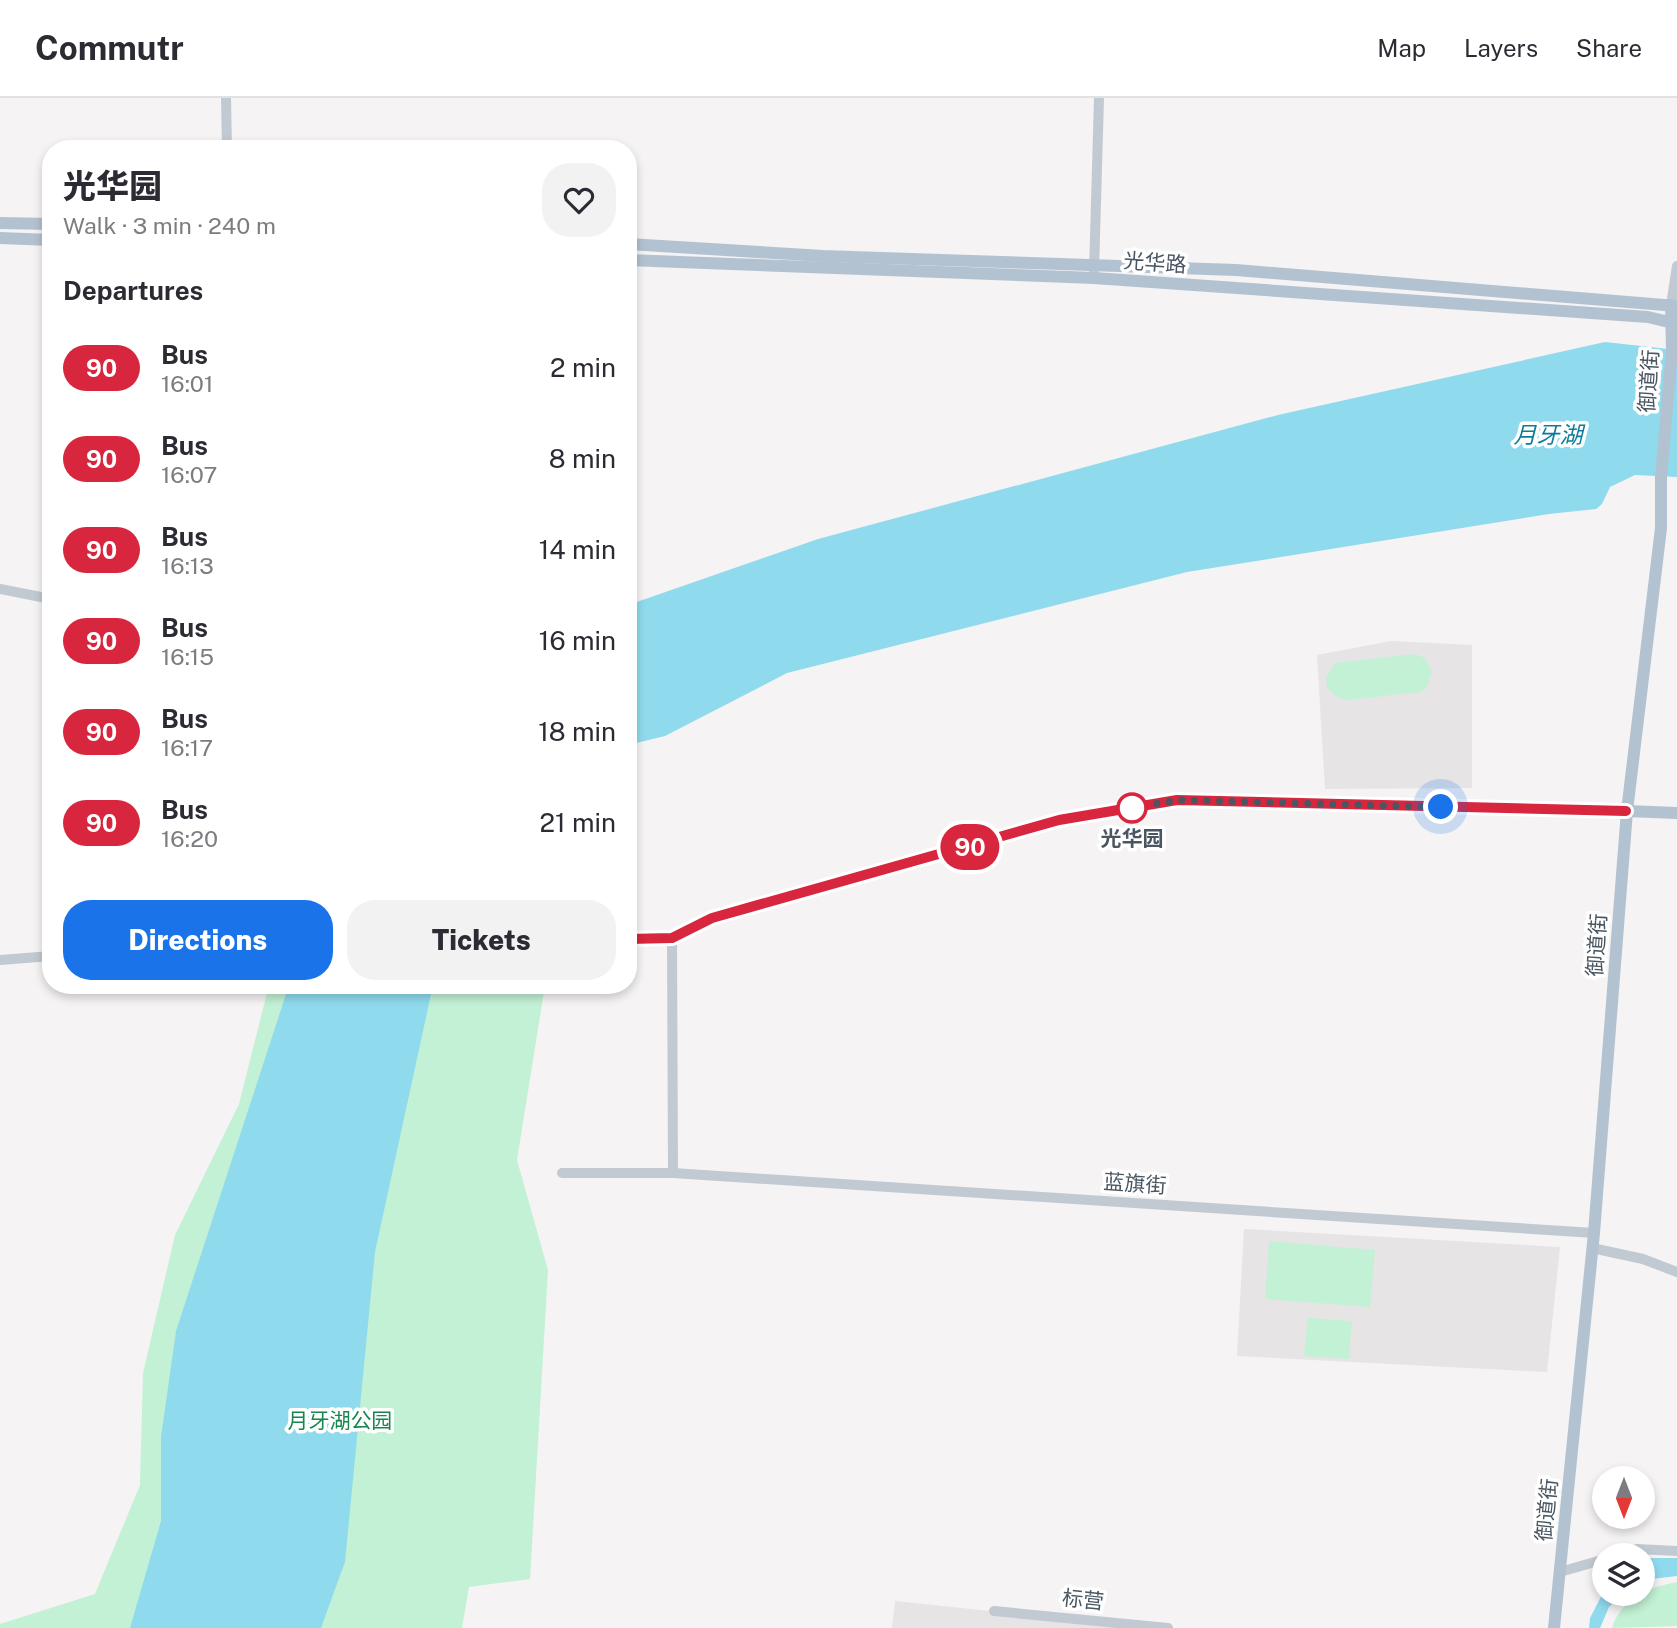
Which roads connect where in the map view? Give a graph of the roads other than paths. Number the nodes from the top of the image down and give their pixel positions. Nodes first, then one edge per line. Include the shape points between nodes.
1 (226, 98) edge
2 (1099, 98) edge
3 (227, 140) edge
4 (0, 223) edge
5 (42, 224) edge
6 (0, 238) edge
7 (42, 240) edge
8 (637, 245) edge
9 (637, 260) edge
10 (1094, 263) junction
11 (1677, 266) edge
12 (1094, 278) junction
13 (1674, 305) edge
14 (1674, 324) edge
15 (0, 589) edge
16 (42, 597) edge
17 (1626, 811) junction
18 (1677, 813) edge
19 (672, 938) junction
20 (637, 939) edge
21 (42, 957) edge
22 (0, 961) edge
23 (562, 1173) dead end
24 (673, 1173) junction
25 (1594, 1233) junction
26 (1592, 1248) junction
27 (1677, 1272) edge
28 (1655, 1550) edge
29 (1677, 1551) edge
30 (1592, 1563) edge
31 (1560, 1572) junction
32 (993, 1611) dead end
33 (1168, 1628) edge
34 (1554, 1628) edge

1 - 3 street
2 - 10 street
4 - 5 main road
6 - 7 main road
8 - 10 main road, 光华路 via 823,256
9 - 12 main road, 光华路
10 - 12 street
10 - 13 main road, 光华路
11 - 13 street
12 - 14 main road, 光华路 via 1648,317
13 - 14 main road, 御道街
14 - 17 main road, 御道街 via 1661,528
15 - 16 street
17 - 18 street
17 - 19 street via 1177,800 1059,820 712,918
17 - 25 main road, 御道街
19 - 20 street
19 - 24 street
21 - 22 street
23 - 24 street, 蓝旗街
24 - 25 street, 蓝旗街
25 - 26 main road, 御道街
26 - 27 street
26 - 31 main road, 御道街
28 - 29 street
30 - 31 street
31 - 34 main road, 御道街
32 - 33 street, 标营

